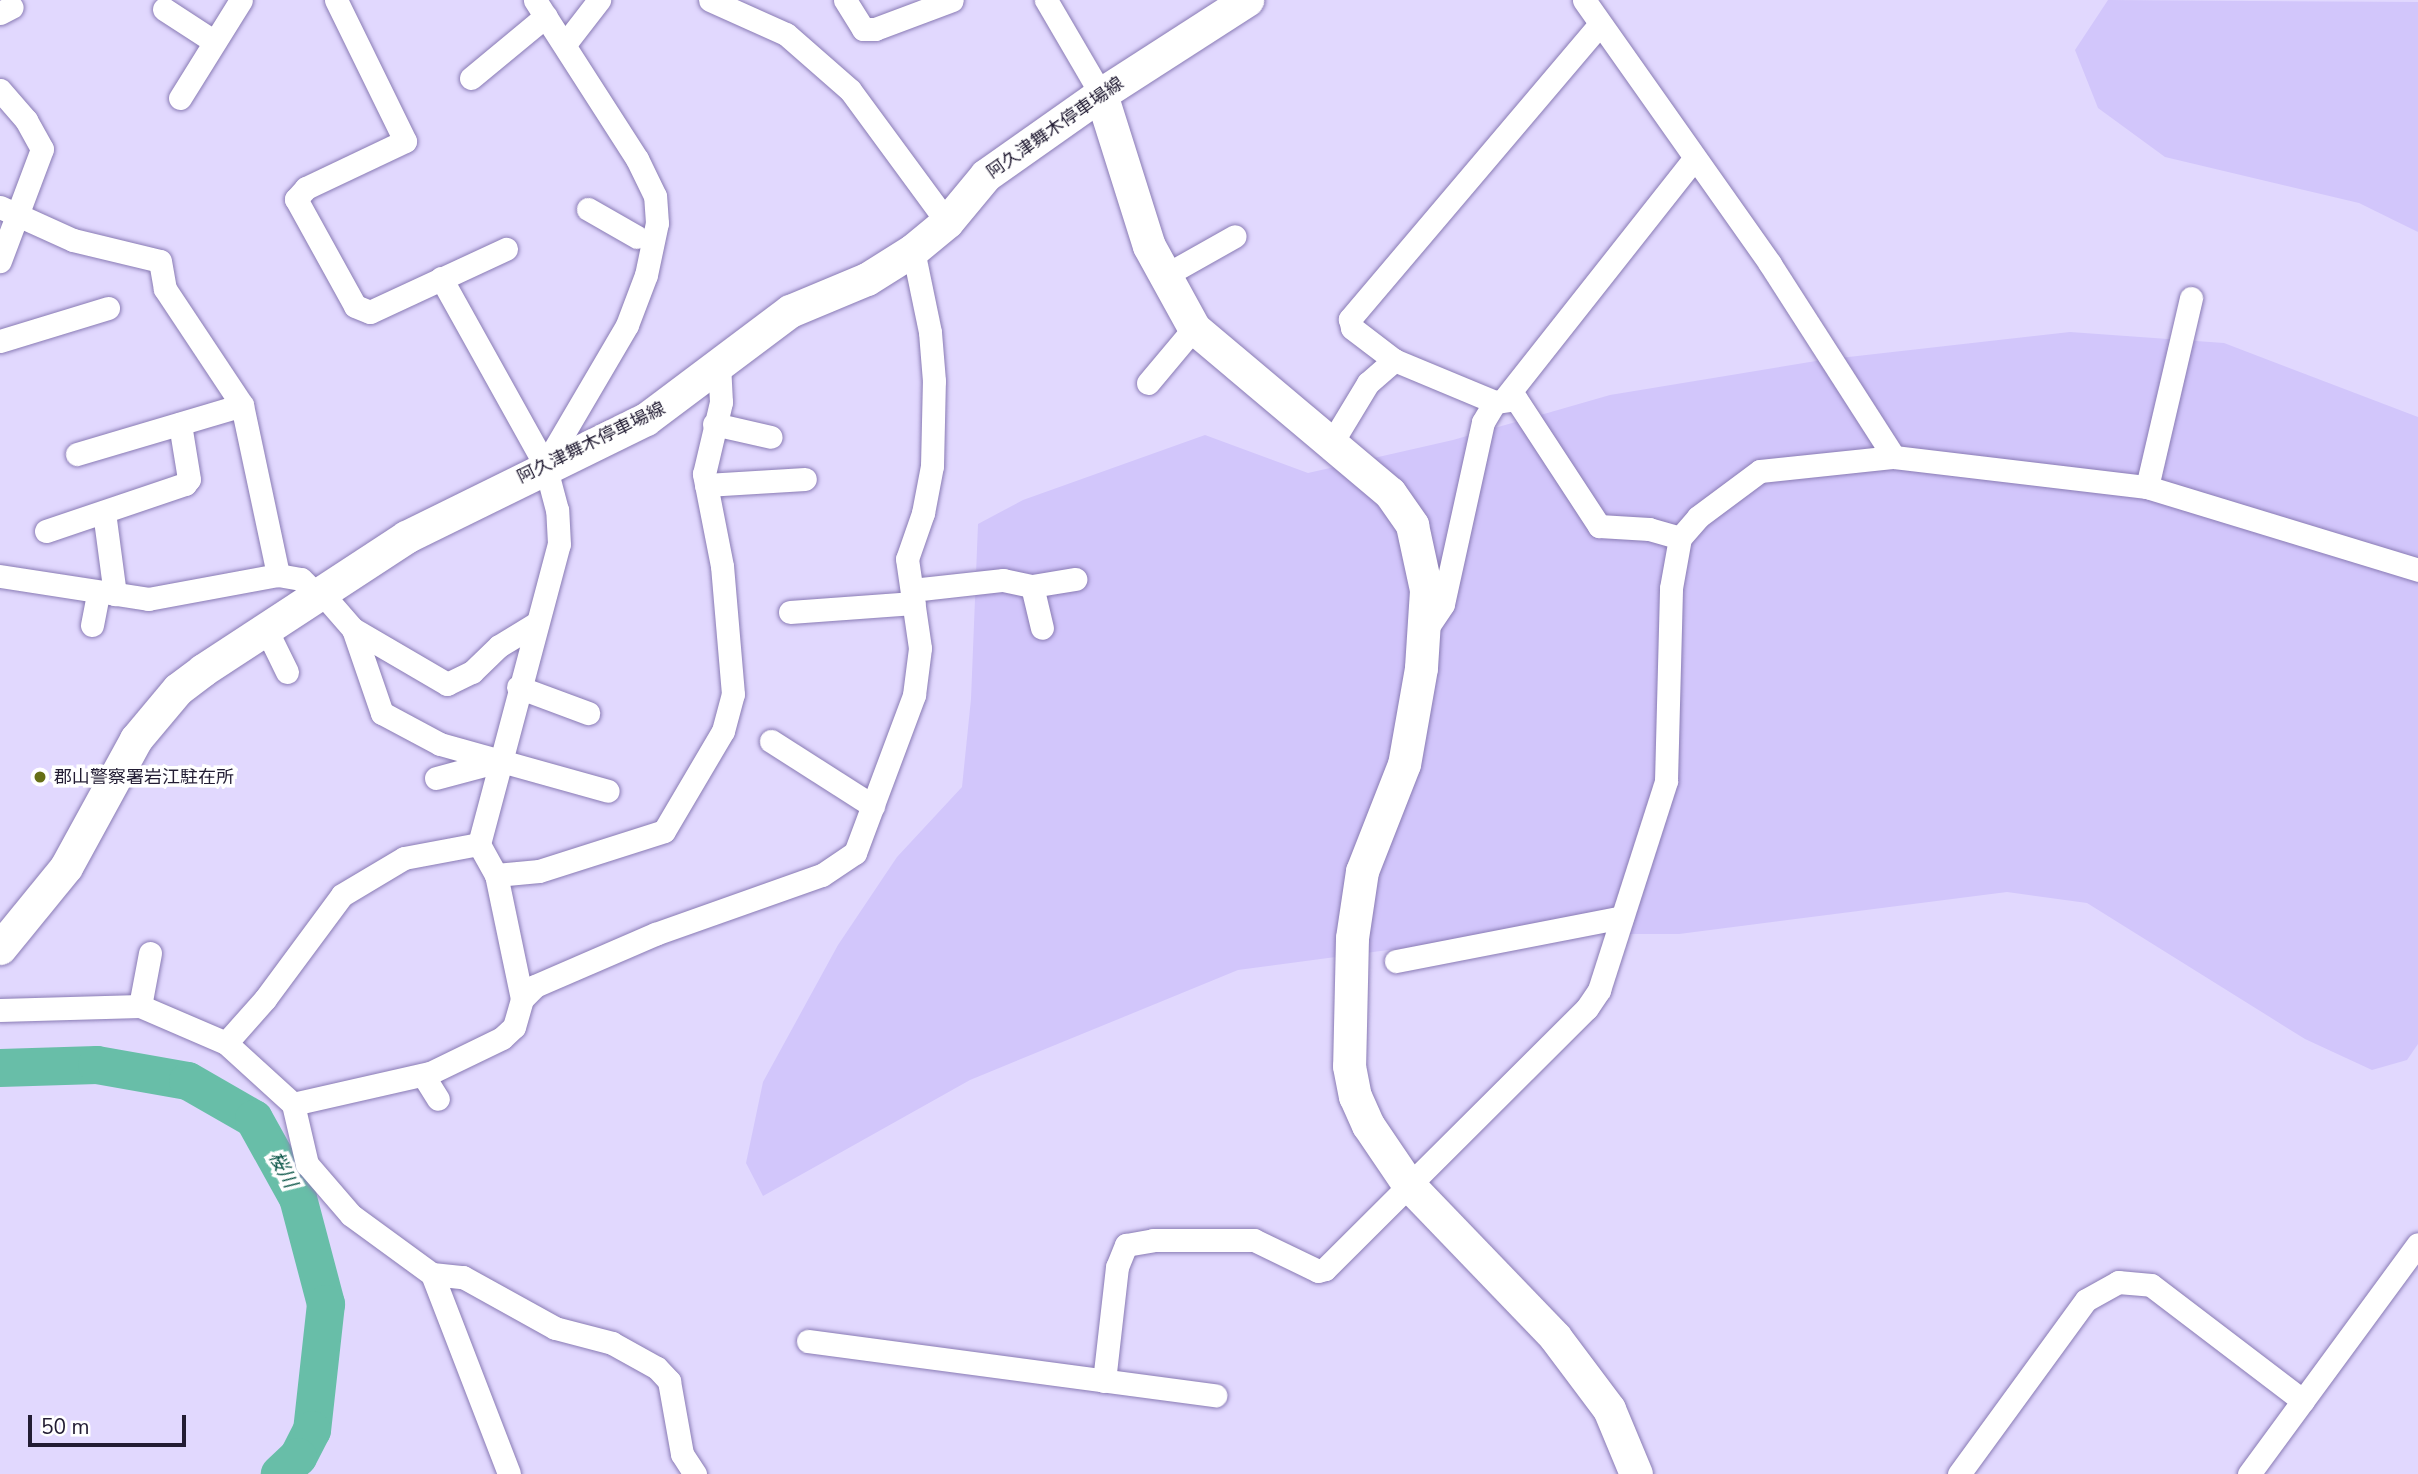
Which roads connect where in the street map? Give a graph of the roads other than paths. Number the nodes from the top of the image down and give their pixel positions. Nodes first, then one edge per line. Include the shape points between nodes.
1 (241, 0) edge
2 (336, 0) edge
3 (599, 0) edge
4 (710, 0) edge
5 (845, 0) edge
6 (952, 0) edge
7 (1046, 0) edge
8 (1247, 0) edge
9 (1584, 0) edge
10 (540, 8) edge
11 (164, 9) dead end
12 (1600, 24) junction
13 (213, 41) junction
14 (565, 44) junction
15 (471, 78) dead end
16 (0, 90) edge
17 (1101, 94) junction
18 (180, 98) dead end
19 (1694, 159) junction
20 (588, 209) dead end
21 (9, 210) edge
22 (947, 222) junction
23 (1235, 236) dead end
24 (637, 237) dead end
25 (506, 249) dead end
26 (913, 250) junction
27 (0, 261) edge
28 (1164, 276) junction
29 (442, 278) junction
30 (2191, 298) dead end
31 (108, 308) dead end
32 (1194, 328) junction
33 (0, 341) edge
34 (1394, 360) junction
35 (719, 366) junction
36 (1148, 383) dead end
37 (1500, 399) junction
38 (242, 405) junction
39 (180, 424) junction
40 (714, 424) junction
41 (771, 437) dead end
42 (1331, 444) junction
43 (76, 454) dead end
44 (1894, 457) junction
45 (545, 465) junction
46 (805, 479) dead end
47 (706, 485) junction
48 (2147, 487) junction
49 (104, 512) junction
50 (46, 531) dead end
51 (1680, 538) junction
52 (2418, 569) edge
53 (278, 575) junction
54 (1, 579) edge
55 (1075, 579) dead end
56 (1032, 586) junction
57 (317, 591) junction
58 (106, 594) junction
59 (913, 597) junction
60 (790, 612) dead end
61 (537, 623) junction
62 (92, 625) dead end
63 (265, 627) junction
64 (1042, 628) dead end
65 (353, 629) junction
66 (1423, 634) junction
67 (287, 673) dead end
68 (518, 687) junction
69 (588, 713) dead end
70 (771, 741) dead end
71 (499, 761) junction
72 (436, 778) dead end
73 (608, 791) dead end
74 (873, 806) junction
75 (479, 844) junction
76 (496, 875) junction
77 (1622, 917) junction
78 (0, 948) edge
79 (150, 953) dead end
80 (1396, 961) dead end
81 (522, 999) junction
82 (140, 1006) junction
83 (0, 1010) edge
84 (226, 1043) junction
85 (423, 1075) junction
86 (438, 1099) dead end
87 (293, 1104) junction
88 (1408, 1184) junction
89 (2418, 1244) edge
90 (432, 1274) junction
91 (808, 1341) dead end
92 (1104, 1381) junction
93 (1215, 1395) dead end
94 (2303, 1401) junction
95 (509, 1474) edge
96 (695, 1474) edge
97 (1636, 1474) edge
98 (1959, 1474) edge
99 (2249, 1474) edge

1 - 13 street
2 - 29 street via 405,141 306,188 296,199 355,306 363,312
3 - 14 street
4 - 22 street via 786,34 850,90
5 - 6 street via 863,29 875,29
7 - 17 street
8 - 17 street, 阿久津舞木停車場線
9 - 12 street
10 - 14 street
10 - 15 street
11 - 13 street
12 - 19 street
12 - 34 street via 1350,319 1352,328
13 - 18 street
14 - 45 street via 637,159 655,196 657,223 646,275 627,325
16 - 21 street via 26,120 42,149
17 - 22 street, 阿久津舞木停車場線 via 986,175
17 - 28 street via 1149,246
19 - 37 street
19 - 44 street via 1770,264
20 - 24 street
21 - 27 street
21 - 38 street via 73,240 160,261 165,289
22 - 26 street, 阿久津舞木停車場線
23 - 28 street
25 - 29 street
26 - 35 street, 阿久津舞木停車場線 via 867,279 790,312
26 - 59 street via 930,332 934,381 932,466 923,513 907,559
28 - 32 street
29 - 45 street
30 - 48 street
31 - 33 street
32 - 36 street
32 - 42 street
34 - 37 street
34 - 42 street via 1368,383
35 - 40 street via 721,402
35 - 45 street, 阿久津舞木停車場線 via 646,419
37 - 51 street via 1516,398 1592,521
37 - 66 street via 1483,422 1443,604
38 - 39 street
38 - 53 street
39 - 43 street
39 - 49 street via 189,479
40 - 41 street
40 - 47 street
42 - 66 street via 1390,493 1412,525 1426,590
44 - 48 street
44 - 51 street via 1760,471 1698,517
45 - 57 street, 阿久津舞木停車場線 via 406,537
45 - 61 street via 557,510 559,544
46 - 47 street
47 - 76 street via 722,566 733,694 732,710 706,766 664,831 540,871
48 - 52 street
49 - 50 street
49 - 58 street
51 - 77 street via 1670,599 1666,781
53 - 57 street via 301,579
53 - 58 street via 148,598
54 - 58 street
55 - 56 street
56 - 59 street via 1003,580
56 - 64 street
57 - 63 street, 阿久津舞木停車場線
57 - 65 street
58 - 62 street
59 - 60 street
59 - 74 street via 920,648 914,695
61 - 65 street via 499,646 472,672 447,684
61 - 68 street
63 - 67 street
63 - 78 street, 阿久津舞木停車場線 via 178,689 158,711 136,739 59,877
65 - 71 street via 382,713 440,744
66 - 88 street via 1404,764 1362,871 1352,938 1349,1066 1355,1096 1368,1125
68 - 69 street
68 - 71 street
70 - 74 street
71 - 72 street
71 - 73 street
71 - 75 street
74 - 81 street via 855,853 842,866 655,934 535,986
75 - 76 street
75 - 84 street via 404,858 342,895 265,999
76 - 81 street
77 - 80 street
77 - 88 street via 1599,990 1587,1008
79 - 82 street
81 - 85 street via 514,1027 502,1038
82 - 83 street
82 - 84 street
84 - 87 street
85 - 86 street
85 - 87 street
87 - 90 street via 307,1164 331,1196
88 - 92 street via 1318,1271 1254,1240 1153,1240 1126,1245 1117,1267
88 - 97 street via 1555,1337 1609,1409
89 - 94 street
90 - 95 street
90 - 96 street via 463,1277 555,1328 612,1343 657,1368 669,1381 682,1454
91 - 92 street
92 - 93 street
94 - 98 street via 2151,1286 2140,1281 2118,1282 2086,1300
94 - 99 street

